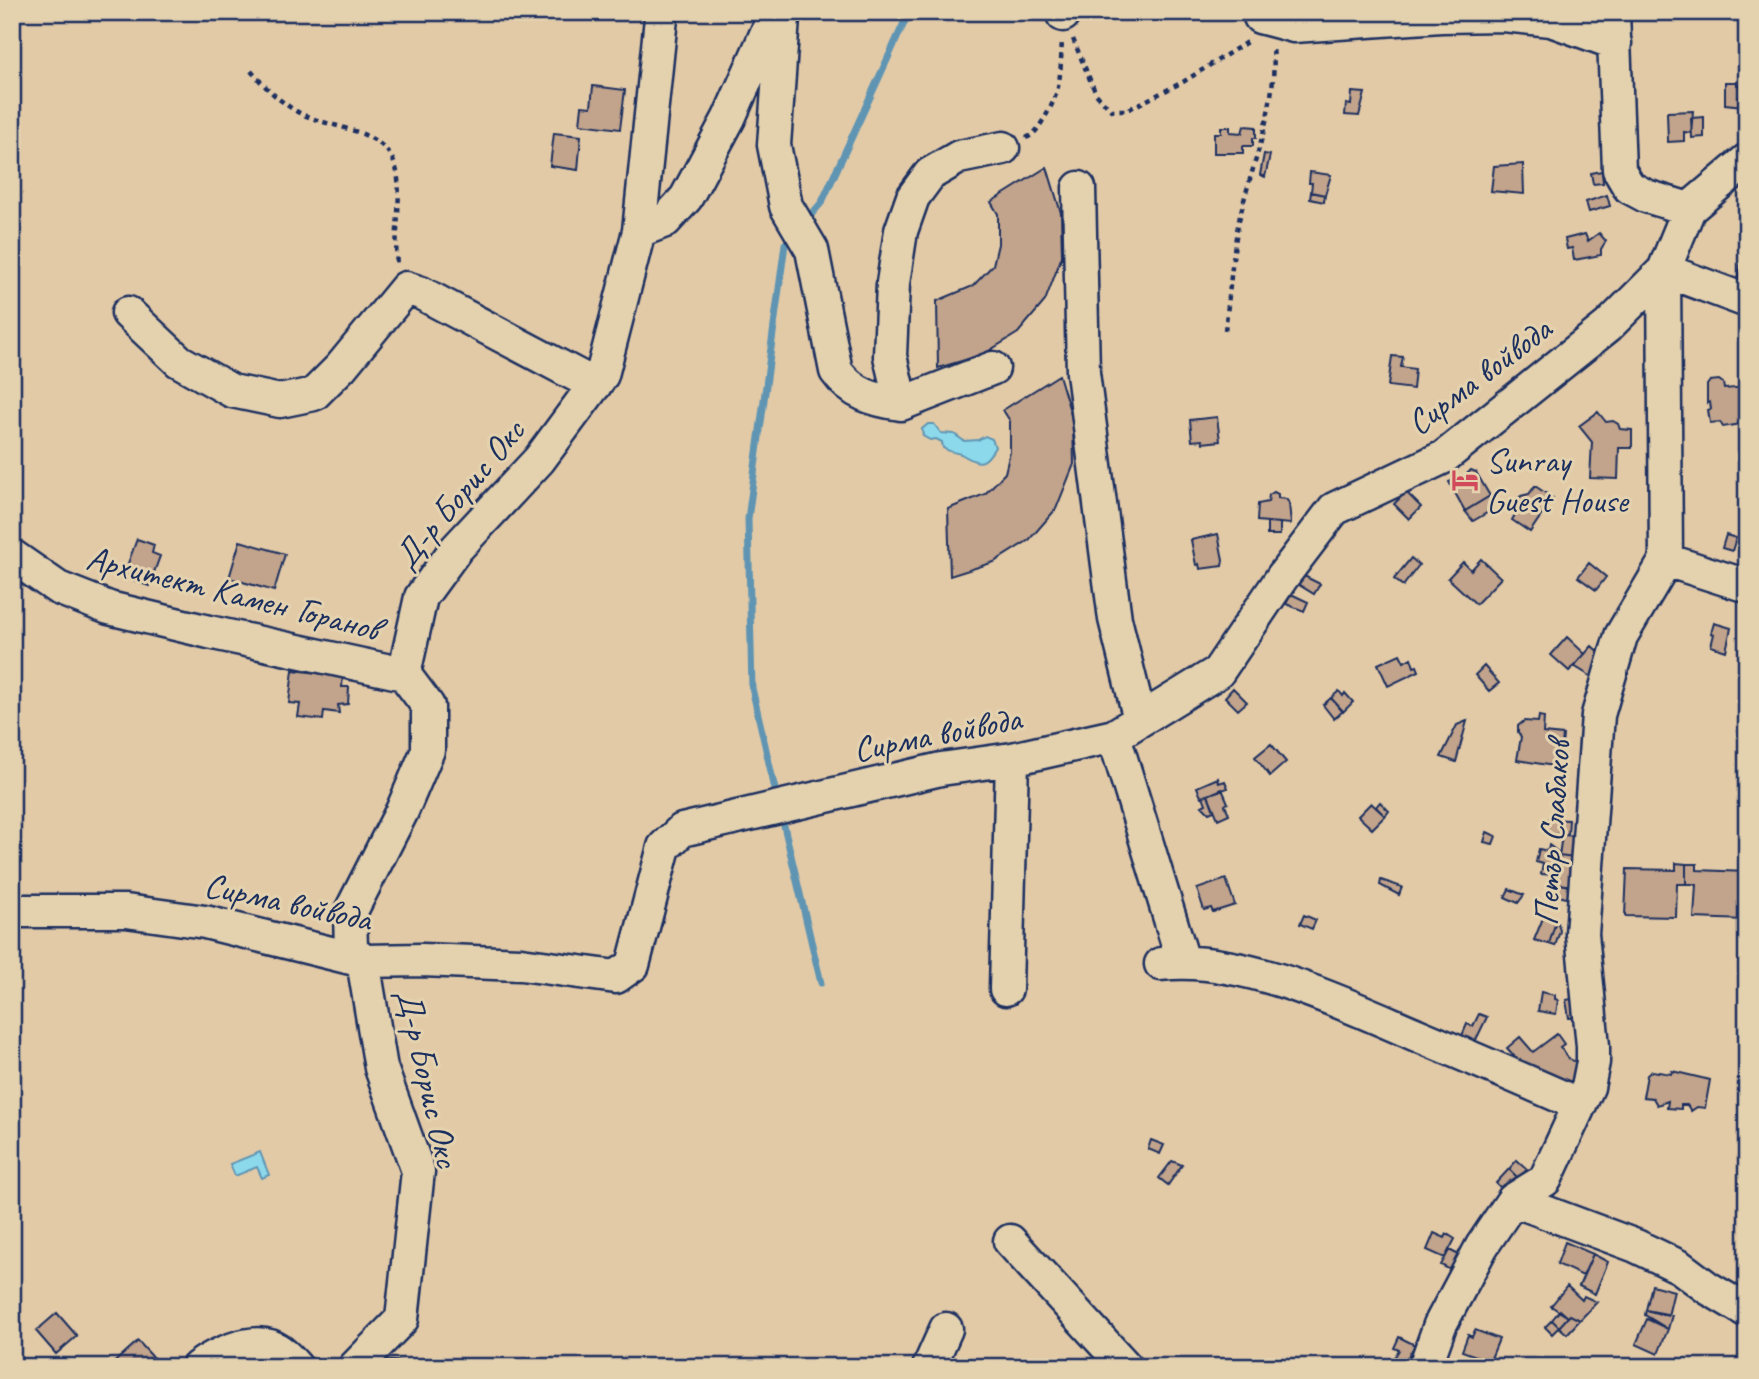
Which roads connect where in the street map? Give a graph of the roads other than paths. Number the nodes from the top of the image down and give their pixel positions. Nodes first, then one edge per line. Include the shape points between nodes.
1 (659, 12) edge
2 (776, 12) edge
3 (784, 12) edge
4 (1439, 14) edge
5 (1257, 27) road end
6 (1614, 27) edge
7 (1003, 148) road end
8 (1747, 160) edge
9 (1079, 188) dead end
10 (1689, 209) junction
11 (639, 231) junction
12 (1664, 270) junction
13 (1747, 301) edge
14 (128, 313) dead end
15 (993, 369) dead end
16 (595, 385) junction
17 (901, 404) junction
18 (12, 556) edge
19 (1666, 560) junction
20 (1747, 586) edge
21 (404, 674) junction
22 (1127, 728) junction
23 (1012, 759) junction
24 (12, 911) edge
25 (362, 961) junction
26 (1006, 989) dead end
27 (1580, 1104) junction
28 (1513, 1200) junction
29 (1010, 1241) dead end
30 (1747, 1311) edge
31 (946, 1329) dead end
32 (201, 1364) edge
33 (296, 1367) edge
34 (355, 1367) edge
35 (929, 1367) edge
36 (1126, 1367) edge
37 (1425, 1367) edge

1 - 11 street, Д-р Борис Окс
2 - 11 street via 687,198 665,221
3 - 17 street via 774,145 786,206 812,250 836,371 845,384 872,399
4 - 5 street
4 - 6 street via 1503,15
6 - 10 street via 1619,170 1629,187
7 - 17 street via 959,157 930,174 913,197 901,230 893,283 890,356
8 - 10 street, Сирма войвода
9 - 22 street via 1083,373
10 - 12 street, Сирма войвода
11 - 16 street, Д-р Борис Окс via 602,375
12 - 13 street
12 - 19 street
12 - 22 street, Сирма войвода via 1608,326 1444,457 1335,509 1218,672
14 - 16 street via 178,361 232,391 280,401 314,394 406,288
15 - 17 street
16 - 21 street, Д-р Борис Окс via 540,460 456,549 421,597
18 - 21 street, Архитект Камен Горанов via 58,588 109,608
19 - 20 street
19 - 27 street, Петър Слабаков via 1621,636 1598,715 1582,934 1593,1062
21 - 25 street, Д-р Борис Окс via 428,706 428,750 349,913 351,949
22 - 23 street, Сирма войвода
22 - 27 street via 1172,963 1261,975 1323,994
23 - 25 street, Сирма войвода via 941,769 682,830 664,847 633,965 603,975 521,964
23 - 26 street
24 - 25 street, Сирма войвода via 126,911 205,922
25 - 34 street, Д-р Борис Окс via 381,1068 418,1171 402,1319
27 - 28 street, Петър Слабаков via 1545,1180
28 - 30 street via 1636,1246 1680,1267
28 - 37 street, Петър Слабаков via 1482,1246 1440,1325
29 - 36 street
31 - 35 street
32 - 33 street via 257,1345 270,1346

